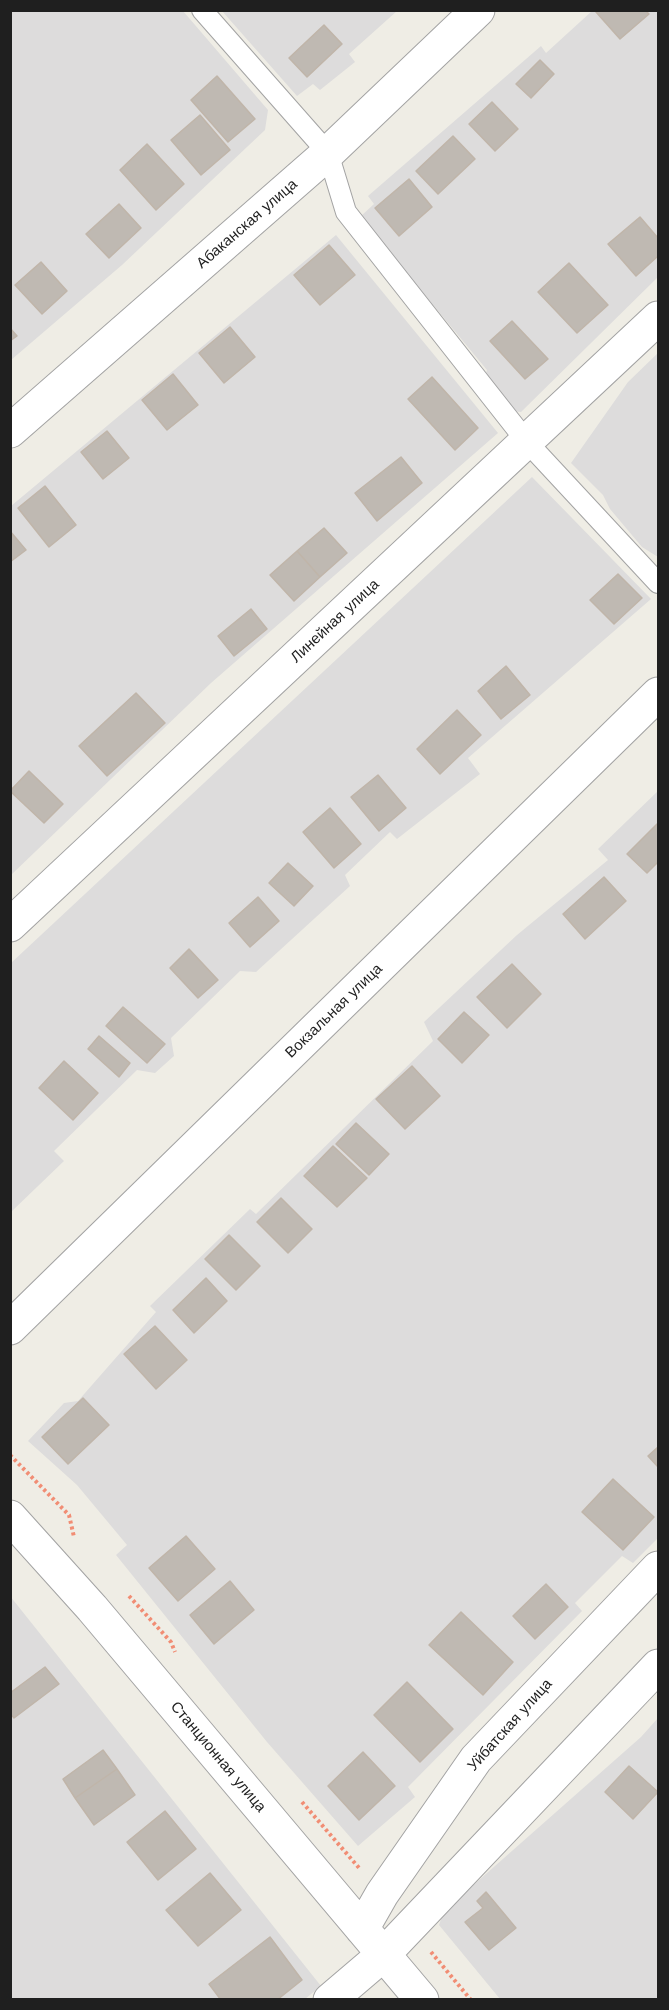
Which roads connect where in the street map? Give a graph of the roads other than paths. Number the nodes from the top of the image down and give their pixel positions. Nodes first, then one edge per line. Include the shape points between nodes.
1 (202, 10) edge
2 (478, 10) edge
3 (328, 153) junction
4 (658, 318) edge
5 (10, 431) edge
6 (527, 442) junction
7 (658, 583) edge
8 (658, 694) edge
9 (10, 925) edge
10 (10, 1328) edge
11 (10, 1517) edge
12 (658, 1568) edge
13 (658, 1666) edge
14 (362, 1929) junction
15 (384, 1954) junction
16 (330, 2000) edge
17 (422, 2000) edge

1 - 3 lane
2 - 3 street, Абаканская улица
3 - 5 street, Абаканская улица
3 - 6 lane via 346,212
4 - 6 street, Линейная улица
6 - 7 lane
6 - 9 street, Линейная улица
8 - 10 street, Вокзальная улица
11 - 14 street, Станционная улица via 92,1608
12 - 14 street, Уйбатская улица via 476,1759
13 - 15 street
14 - 15 street, Станционная улица
15 - 16 street
15 - 17 street, Станционная улица

